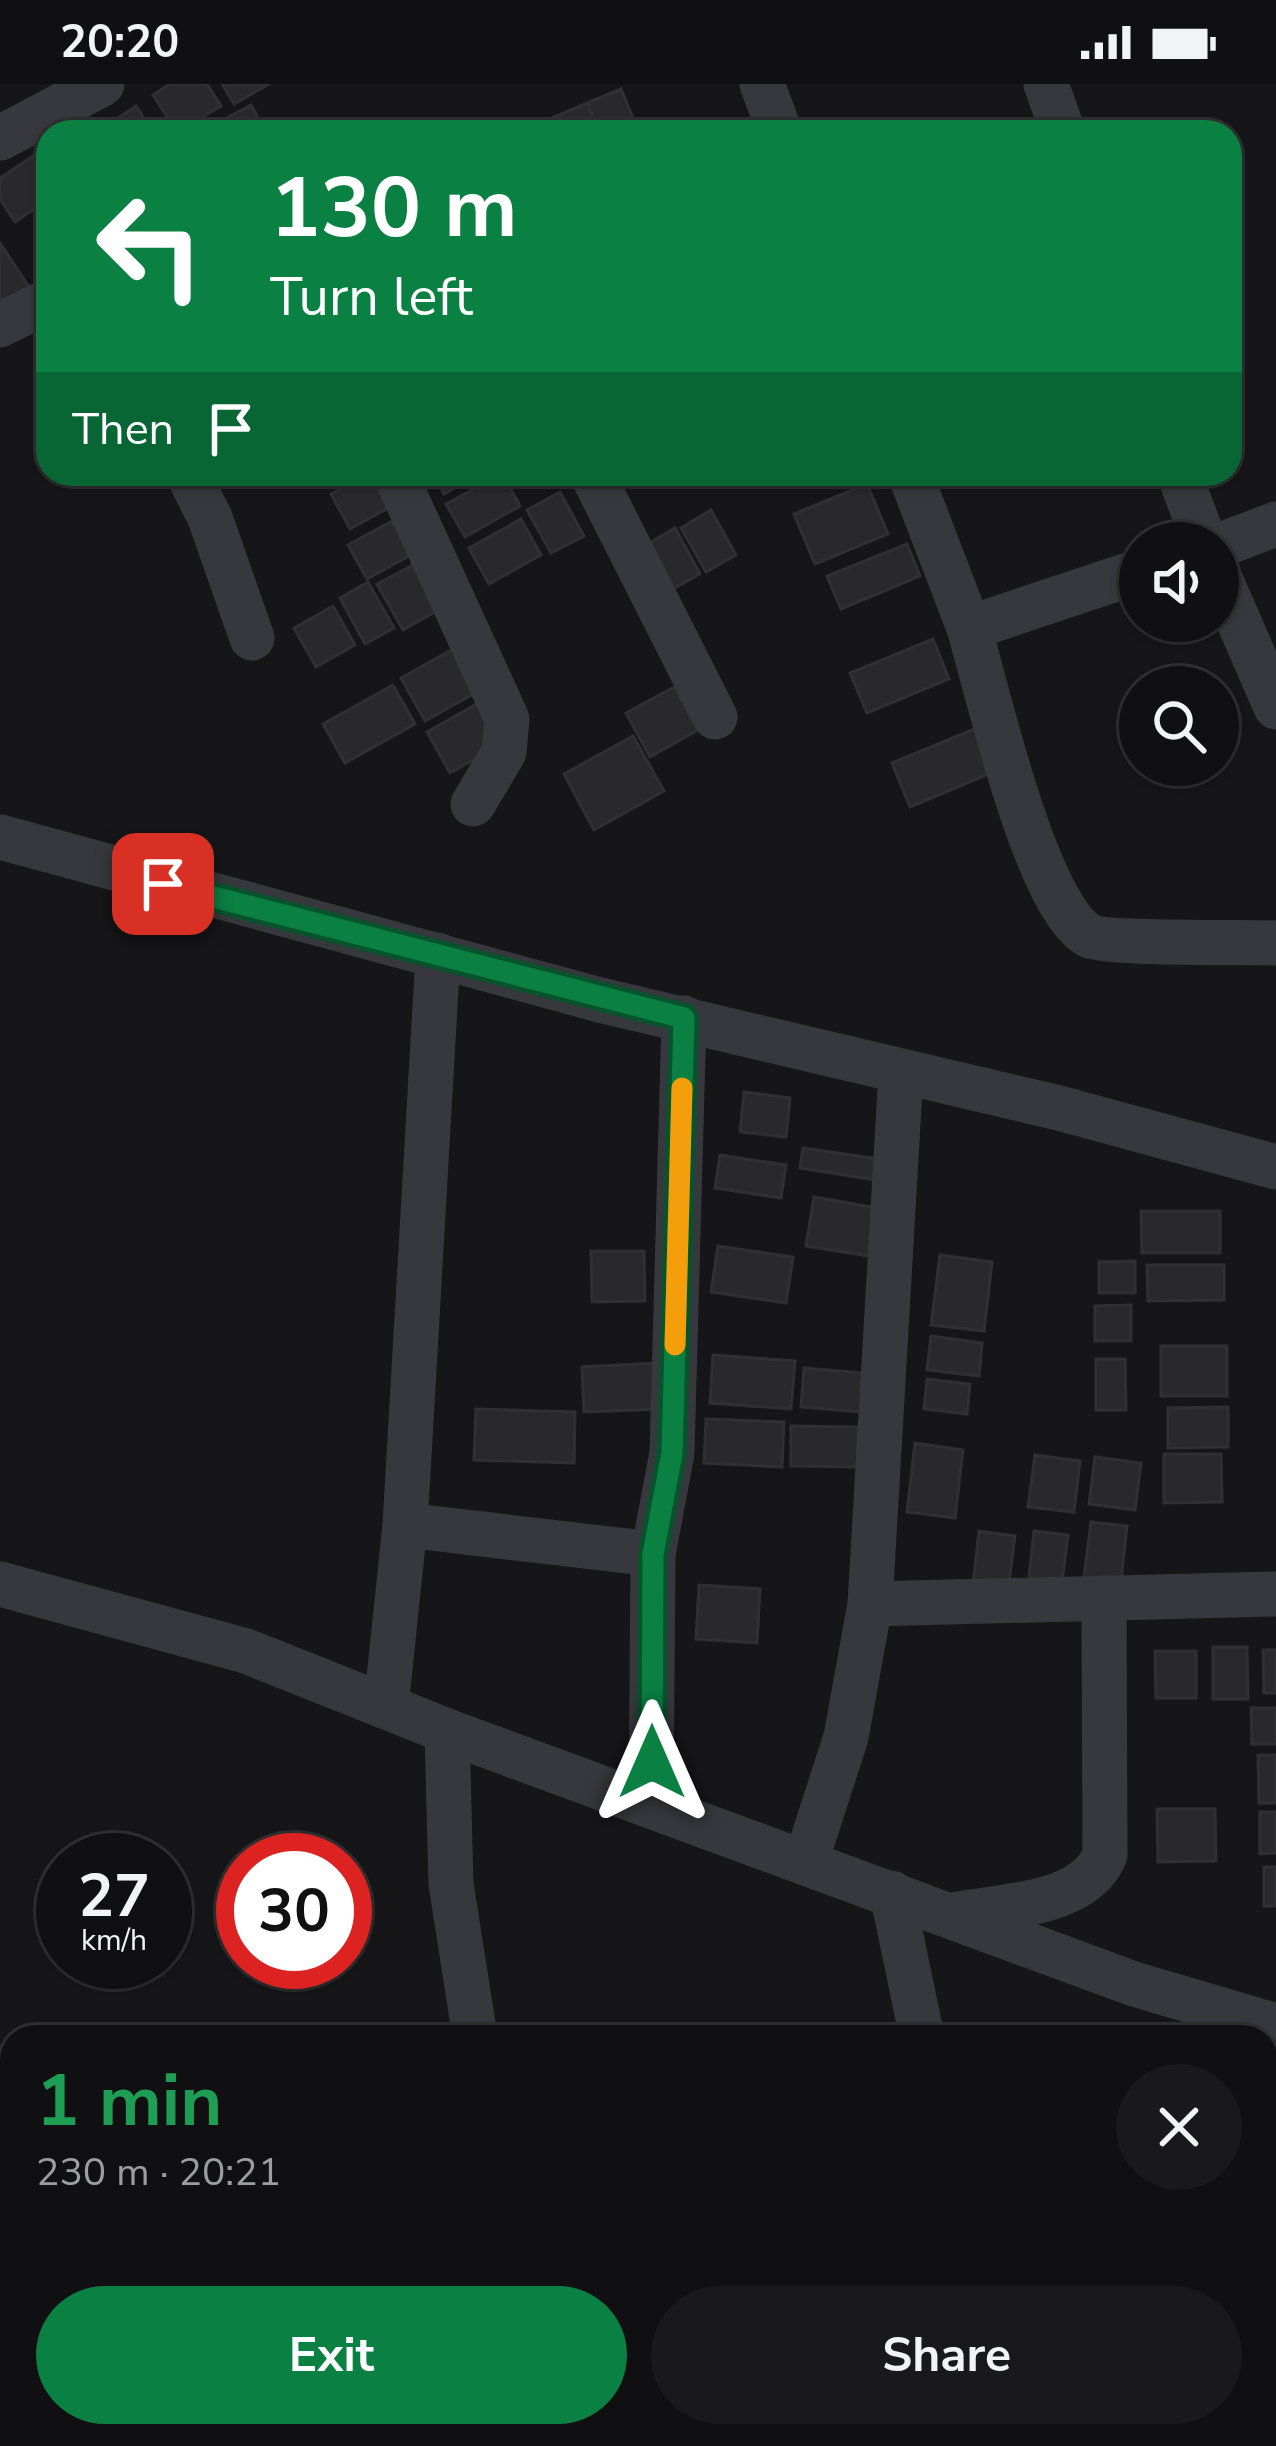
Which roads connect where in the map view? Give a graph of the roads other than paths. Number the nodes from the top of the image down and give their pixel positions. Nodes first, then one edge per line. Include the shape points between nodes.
1 (102, 84) edge
2 (762, 84) edge
3 (1046, 84) edge
4 (776, 120) edge
5 (1060, 120) edge
6 (0, 138) edge
7 (36, 307) edge
8 (0, 325) edge
9 (194, 486) edge
10 (400, 486) edge
11 (598, 486) edge
12 (915, 486) edge
13 (1184, 486) edge
14 (1197, 522) edge
15 (1276, 524) edge
16 (1239, 538) edge
17 (1119, 578) edge
18 (1239, 622) edge
19 (969, 628) junction
20 (252, 638) dead end
21 (1276, 706) edge
22 (715, 717) dead end
23 (473, 804) dead end
24 (0, 837) edge
25 (1276, 944) edge
26 (438, 955) junction
27 (684, 1018) junction
28 (902, 1072) junction
29 (1276, 1167) edge
30 (405, 1526) junction
31 (653, 1554) junction
32 (0, 1584) edge
33 (1276, 1594) edge
34 (1104, 1598) junction
35 (871, 1604) junction
36 (386, 1707) junction
37 (447, 1731) junction
38 (651, 1804) junction
39 (806, 1861) junction
40 (892, 1894) junction
41 (950, 1915) junction
42 (473, 2025) edge
43 (919, 2025) edge
44 (1273, 2025) edge

1 - 6 street
2 - 4 street
3 - 5 street
7 - 8 street
9 - 20 street
10 - 23 street via 507,719 504,752
11 - 22 street
12 - 19 street
13 - 14 street
15 - 16 street
17 - 19 street
18 - 21 street
19 - 25 street via 1044,877 1068,916 1092,937
24 - 26 street
26 - 27 street
26 - 30 street
27 - 28 street
27 - 31 street via 672,1453
28 - 29 street
28 - 35 street
30 - 31 street
30 - 36 street
31 - 38 street
32 - 36 street via 246,1651
33 - 34 street
34 - 35 street
34 - 41 street via 1105,1855 1098,1872 1054,1895
35 - 39 street via 846,1737
36 - 37 street
37 - 38 street
37 - 42 street via 451,1884
38 - 39 street
39 - 40 street
40 - 41 street
40 - 43 street
41 - 44 street

